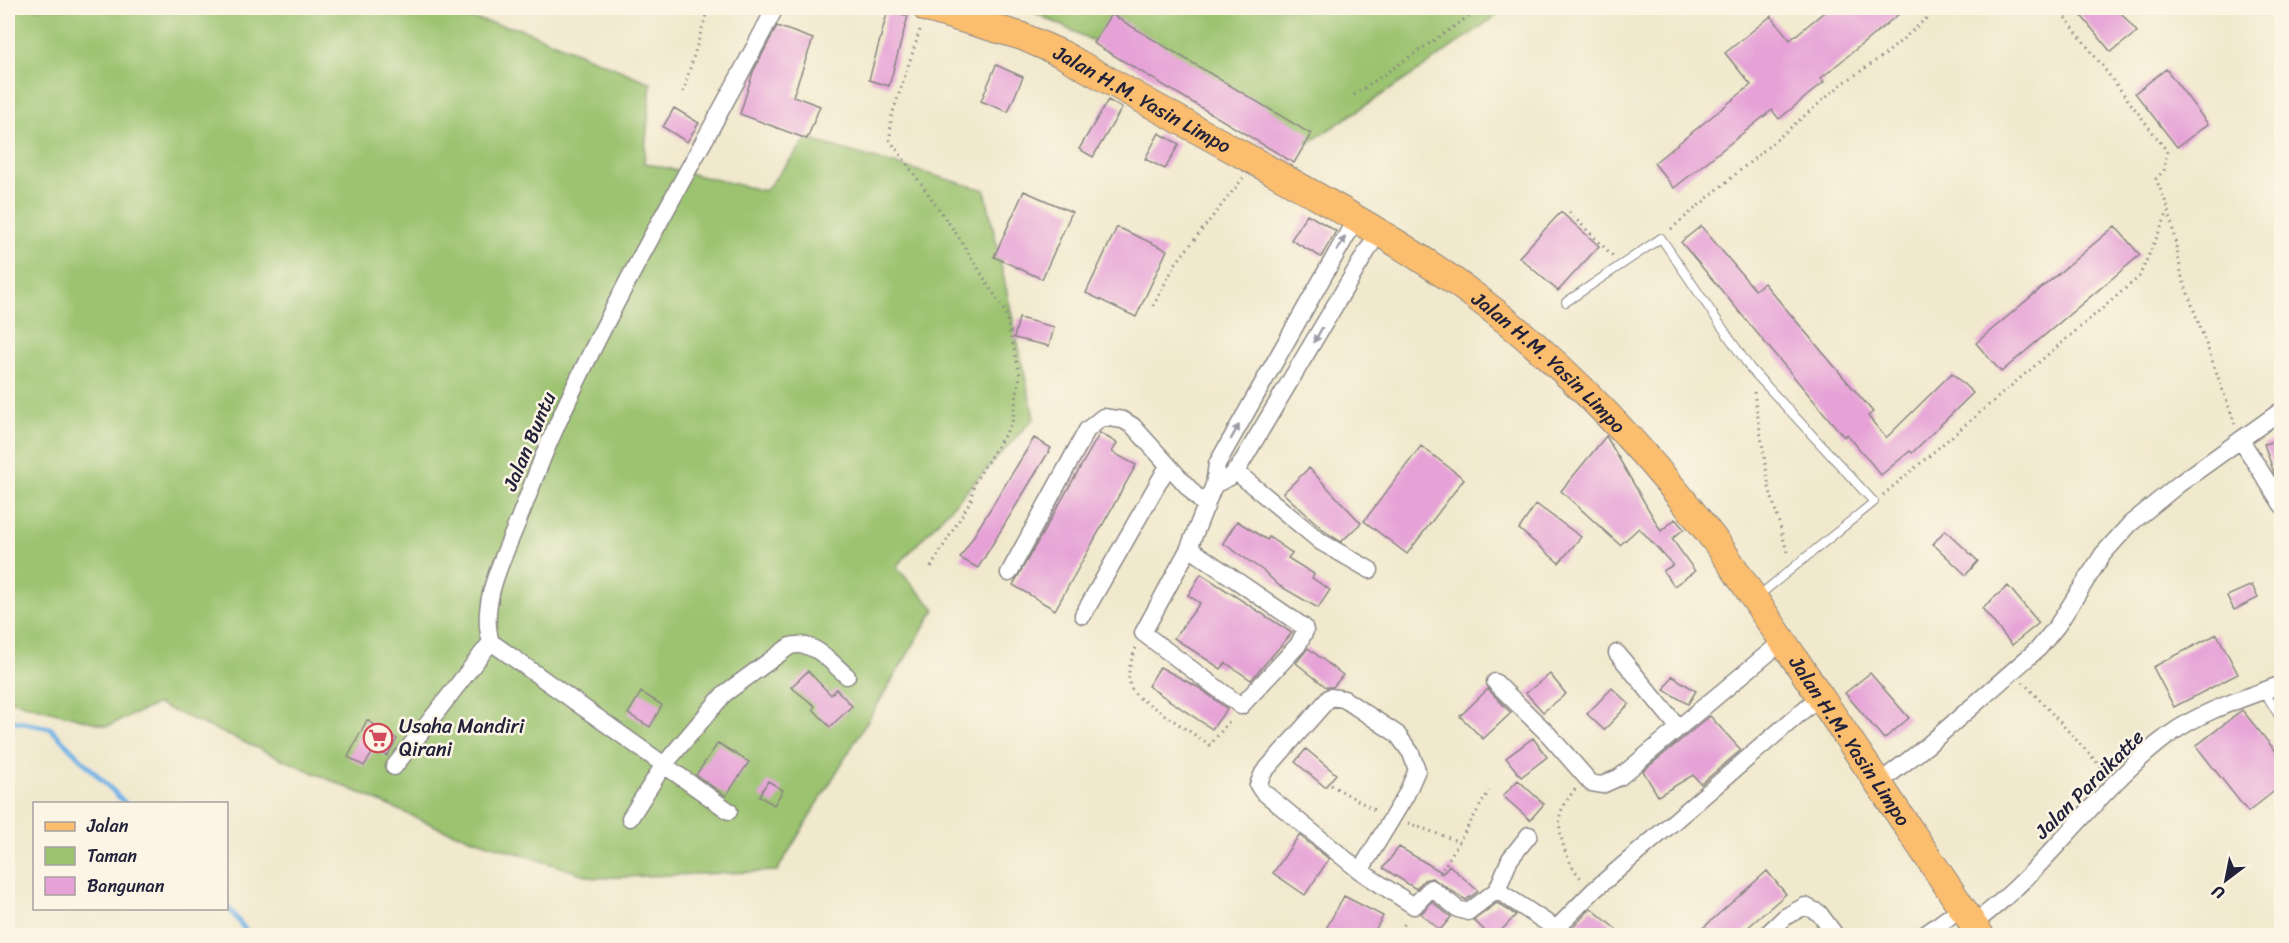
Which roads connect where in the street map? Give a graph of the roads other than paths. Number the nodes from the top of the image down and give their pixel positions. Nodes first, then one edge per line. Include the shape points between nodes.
1 (775, 8) edge
2 (927, 8) edge
3 (1368, 224) junction
4 (1566, 302) dead end
5 (2282, 410) edge
6 (2241, 440) junction
7 (1168, 466) junction
8 (1235, 471) junction
9 (1214, 485) junction
10 (2282, 505) edge
11 (1206, 507) junction
12 (1189, 548) junction
13 (1370, 570) dead end
14 (1009, 573) dead end
15 (1756, 597) junction
16 (1083, 615) dead end
17 (1784, 640) junction
18 (491, 642) junction
19 (1617, 653) dead end
20 (847, 676) dead end
21 (1495, 682) dead end
22 (2282, 684) edge
23 (2264, 691) junction
24 (1820, 696) junction
25 (2282, 721) edge
26 (1679, 728) junction
27 (663, 766) junction
28 (394, 767) dead end
29 (1880, 782) junction
30 (729, 811) dead end
31 (630, 818) dead end
32 (1529, 835) dead end
33 (1360, 871) junction
34 (1497, 890) junction
35 (1973, 926) edge
36 (1552, 932) edge
37 (1765, 936) edge
38 (1836, 936) edge
39 (1923, 936) edge

1 - 18 street, Jalan Buntu via 604,327 552,436 491,598 487,617
2 - 3 main road, Jalan H.M. Yasin Limpo via 984,23 1043,45
3 -> 8 street
9 -> 3 street via 1217,464
3 - 15 main road, Jalan H.M. Yasin Limpo via 1478,298 1580,387 1679,493
4 - 15 lane via 1661,238 1750,368 1874,502
5 - 6 street
6 - 10 street
6 - 29 street via 2130,524 2103,554 2057,626 2014,672
7 - 11 street
7 - 14 street via 1133,426 1113,417 1093,423
7 - 16 street
8 - 9 street
8 - 13 street via 1321,542
9 - 11 street
11 - 12 street
12 - 12 street via 1304,627 1298,645 1241,706 1143,633
15 - 17 main road, Jalan H.M. Yasin Limpo
17 - 24 main road, Jalan H.M. Yasin Limpo
17 - 26 street
18 - 27 street
18 - 28 street
19 - 26 street
20 - 27 street via 812,645 790,646 724,694
21 - 26 street via 1594,784 1611,782
22 - 23 street, Jalan Paraikatte
23 - 25 lane
23 - 35 street, Jalan Paraikatte via 2189,722 2144,754 2028,876
24 - 29 main road, Jalan H.M. Yasin Limpo
24 - 36 street via 1593,891
27 - 30 street
27 - 31 street
29 - 35 main road, Jalan H.M. Yasin Limpo
32 - 34 street via 1506,865
33 - 33 street via 1417,770 1411,753 1397,734 1344,699 1333,696 1263,773 1258,785
33 - 34 street via 1414,906 1431,888 1468,912
34 - 36 street
35 - 39 street, Jalan Paraikatte
37 - 38 street via 1805,906 1819,913

